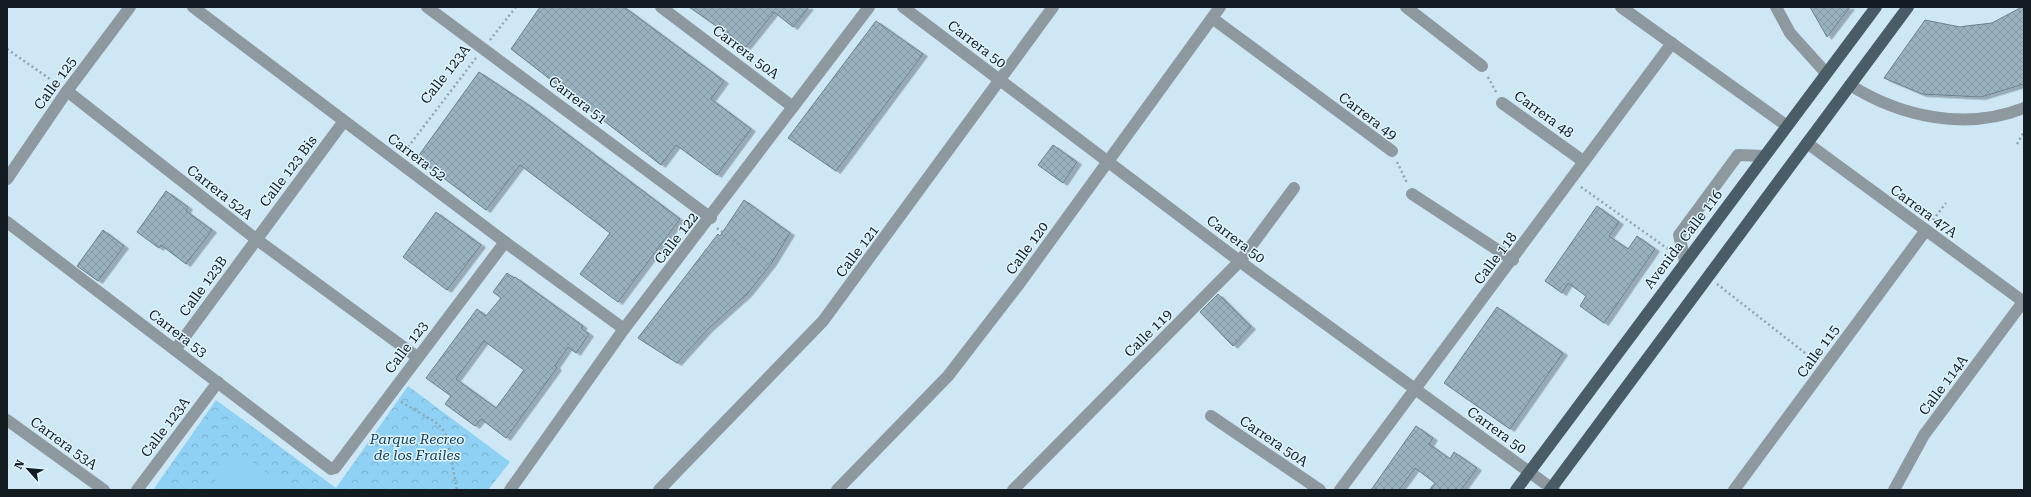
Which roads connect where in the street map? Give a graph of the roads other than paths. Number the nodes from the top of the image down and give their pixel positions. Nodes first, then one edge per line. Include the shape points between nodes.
1 (130, 7) edge
2 (193, 7) edge
3 (427, 7) edge
4 (662, 7) edge
5 (869, 7) edge
6 (903, 7) edge
7 (1053, 7) edge
8 (1220, 7) edge
9 (1406, 7) edge
10 (1621, 7) edge
11 (1776, 7) edge
12 (1876, 7) edge
13 (1908, 7) edge
14 (1212, 18) junction
15 (1672, 43) junction
16 (1482, 66) road end
17 (1826, 73) junction
18 (999, 80) junction
19 (1850, 85) junction
20 (67, 91) junction
21 (1502, 103) road end
22 (793, 107) junction
23 (2024, 108) edge
24 (344, 121) junction
25 (1787, 126) junction
26 (1807, 144) junction
27 (1392, 151) road end
28 (1764, 156) junction
29 (1584, 161) junction
30 (1109, 162) junction
31 (7, 179) edge
32 (1294, 188) dead end
33 (1412, 194) road end
34 (709, 220) junction
35 (7, 222) edge
36 (1926, 230) junction
37 (256, 239) junction
38 (505, 242) junction
39 (1513, 260) junction
40 (1685, 261) junction
41 (1240, 262) junction
42 (2024, 302) edge
43 (624, 329) junction
44 (175, 350) junction
45 (417, 358) junction
46 (218, 382) junction
47 (1416, 390) junction
48 (1211, 416) dead end
49 (8, 423) edge
50 (331, 469) joint
51 (1529, 472) junction
52 (1552, 489) edge
53 (104, 490) edge
54 (137, 490) edge
55 (510, 490) edge
56 (659, 490) edge
57 (837, 490) edge
58 (1013, 490) edge
59 (1320, 490) edge
60 (1340, 490) edge
61 (1516, 490) edge
62 (1734, 490) edge
63 (1894, 490) edge

1 - 20 street, Calle 125
2 - 24 street, Carrera 52
3 - 34 street, Carrera 51
4 - 22 street, Carrera 50A
5 - 22 street, Calle 122
6 - 18 street, Carrera 50
7 - 18 street, Calle 121
8 - 14 street, Calle 120
9 - 16 street
10 - 15 street
11 - 17 street via 1790,33
12 - 17 main road, Avenida Calle 116
13 - 19 main road
14 - 27 street, Carrera 49
14 - 30 street, Calle 120
15 - 25 street
15 - 29 street, Calle 118
17 - 25 main road, Avenida Calle 116
18 - 30 street, Carrera 50
18 - 56 street, Calle 121 via 823,322
19 - 23 street via 1883,103 1927,117 1974,119 1997,116
19 - 26 main road
20 - 31 street, Calle 125
20 - 37 street, Carrera 52A
21 - 29 street, Carrera 48
22 - 34 street, Calle 122
24 - 37 street, Calle 123 Bis
24 - 38 street, Carrera 52
25 - 28 main road, Avenida Calle 116
26 - 36 street, Carrera 47A
26 - 52 main road
28 - 40 main road, Avenida Calle 116
28 - 40 street via 1738,156 1679,235
29 - 39 street, Calle 118
30 - 41 street, Carrera 50
30 - 57 street, Calle 120 via 948,376
32 - 41 street, Calle 119
33 - 39 street
34 - 43 street, Calle 122
35 - 44 street, Carrera 53
36 - 42 street, Carrera 47A
36 - 62 street, Calle 115
37 - 44 street, Calle 123B
37 - 45 street, Carrera 52A
38 - 43 street, Carrera 52
38 - 45 street, Calle 123
39 - 47 street, Calle 118
40 - 51 main road, Avenida Calle 116
41 - 47 street, Carrera 50
41 - 58 street, Calle 119
42 - 63 street, Calle 114A via 1924,435
43 - 55 street, Calle 122
44 - 46 street, Carrera 53
45 - 50 street, Calle 123 via 335,468
46 - 50 street, Carrera 53
46 - 54 street, Calle 123A
47 - 51 street, Carrera 50
47 - 60 street, Calle 118
48 - 59 street, Carrera 50A
49 - 53 street, Carrera 53A
51 - 52 street, Carrera 50
51 - 61 main road, Avenida Calle 116

